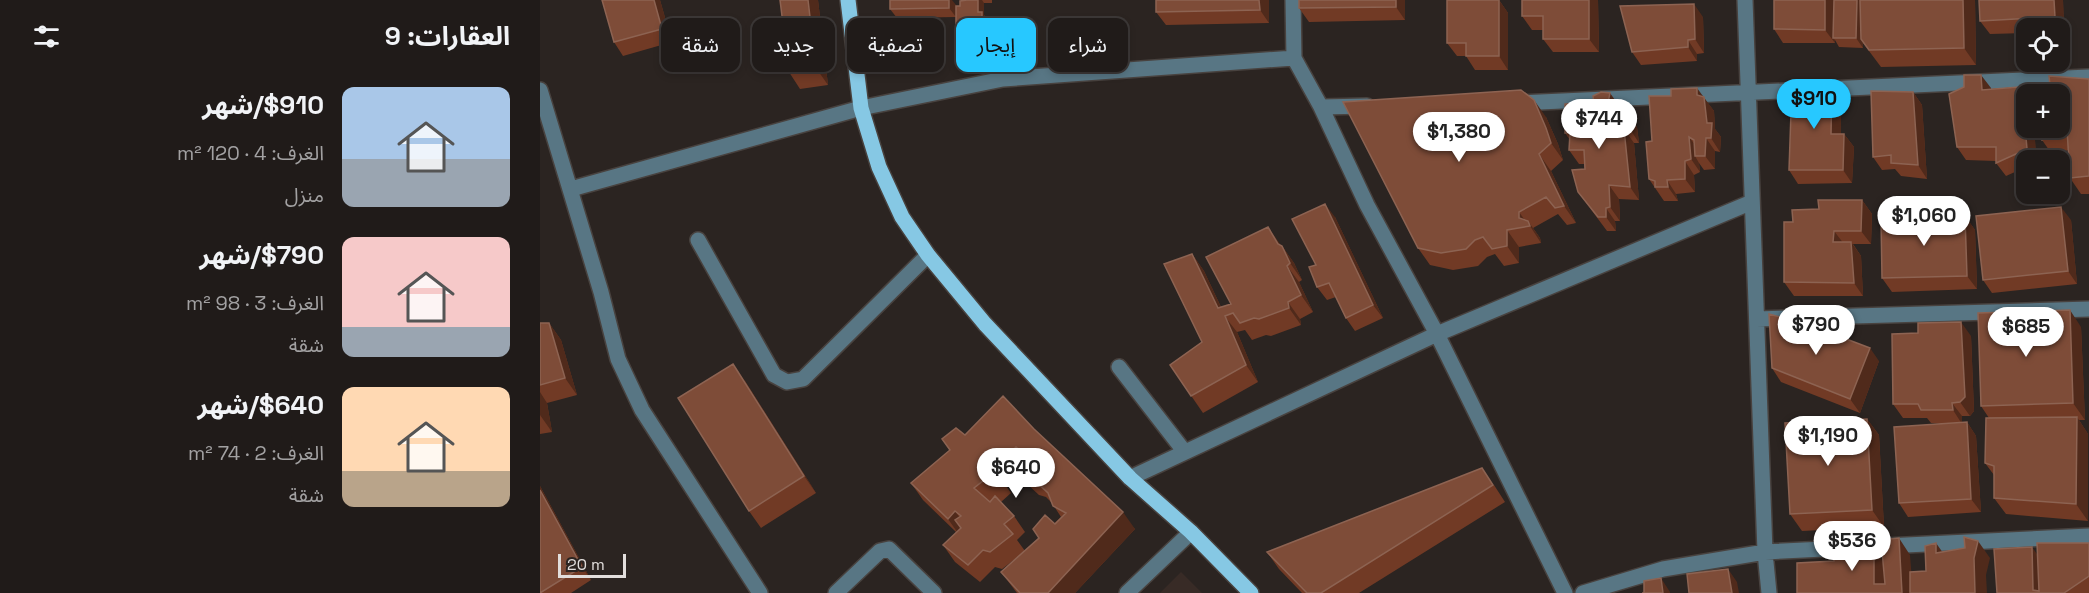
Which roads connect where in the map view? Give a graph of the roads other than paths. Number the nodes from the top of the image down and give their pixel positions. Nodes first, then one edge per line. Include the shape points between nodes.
1 (848, 0) edge
2 (1293, 0) edge
3 (1745, 0) edge
4 (1294, 58) junction
5 (2089, 77) edge
6 (540, 90) edge
7 (1749, 92) junction
8 (1497, 103) edge
9 (1380, 106) edge
10 (1322, 107) junction
11 (861, 108) junction
12 (544, 121) edge
13 (571, 189) junction
14 (1752, 202) junction
15 (698, 240) dead end
16 (928, 255) junction
17 (2089, 309) edge
18 (1756, 319) junction
19 (1437, 334) junction
20 (1119, 368) dead end
21 (1185, 451) junction
22 (1130, 478) junction
23 (1191, 532) junction
24 (2089, 536) edge
25 (1765, 552) junction
26 (929, 591) edge
27 (760, 593) edge
28 (837, 593) edge
29 (1127, 593) edge
30 (1251, 593) edge
31 (1565, 593) edge
32 (1583, 593) edge
33 (1769, 593) edge

1 - 11 main road
2 - 4 street
3 - 7 street
4 - 10 street
4 - 11 street via 1003,80
5 - 7 street
6 - 12 street
7 - 8 street
7 - 14 street
9 - 10 street
10 - 19 street via 1367,205
11 - 13 street
11 - 16 main road via 883,177 902,217
12 - 13 street
13 - 27 street via 618,359 642,410
14 - 18 street
14 - 19 street
15 - 16 street via 774,375 787,382 803,380
16 - 22 main road via 985,324
17 - 18 street
18 - 25 street
19 - 21 street
19 - 31 street
20 - 21 street
21 - 22 street
22 - 23 main road
23 - 29 street
23 - 30 main road
24 - 25 street
25 - 32 street via 1663,569
25 - 33 street
26 - 28 street via 889,549 880,551

